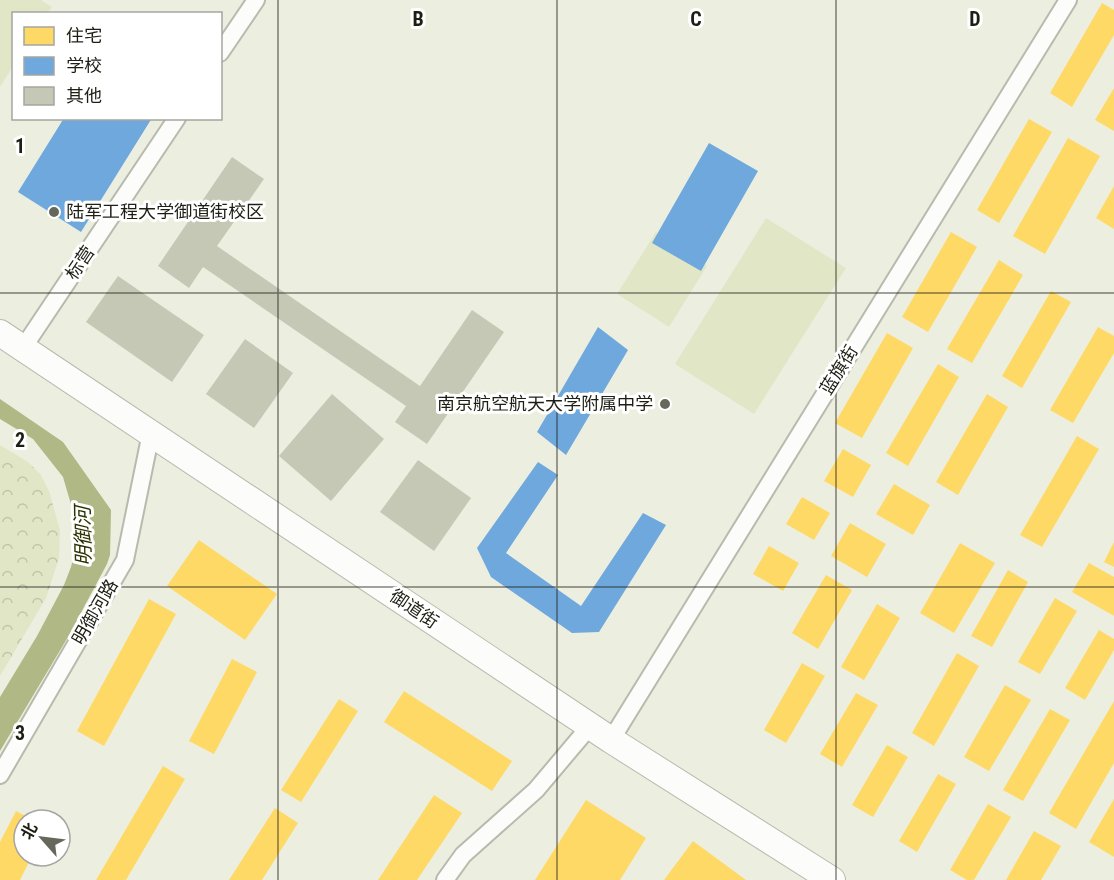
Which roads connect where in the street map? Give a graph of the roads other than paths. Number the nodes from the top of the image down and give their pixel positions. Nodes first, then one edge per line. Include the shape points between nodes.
1 (256, 0) edge
2 (1068, 0) edge
3 (222, 50) edge
4 (176, 120) edge
5 (0, 333) edge
6 (24, 348) junction
7 (151, 433) junction
8 (600, 733) junction
9 (0, 775) edge
10 (445, 880) edge
11 (831, 880) edge

1 - 3 street
2 - 8 street, 蓝旗街
4 - 6 street, 标营
5 - 6 main road, 御道街
6 - 7 main road, 御道街
7 - 8 main road, 御道街
7 - 9 street, 明御河路 via 125,560
8 - 10 street, 蓝旗街 via 463,855
8 - 11 main road, 御道街

